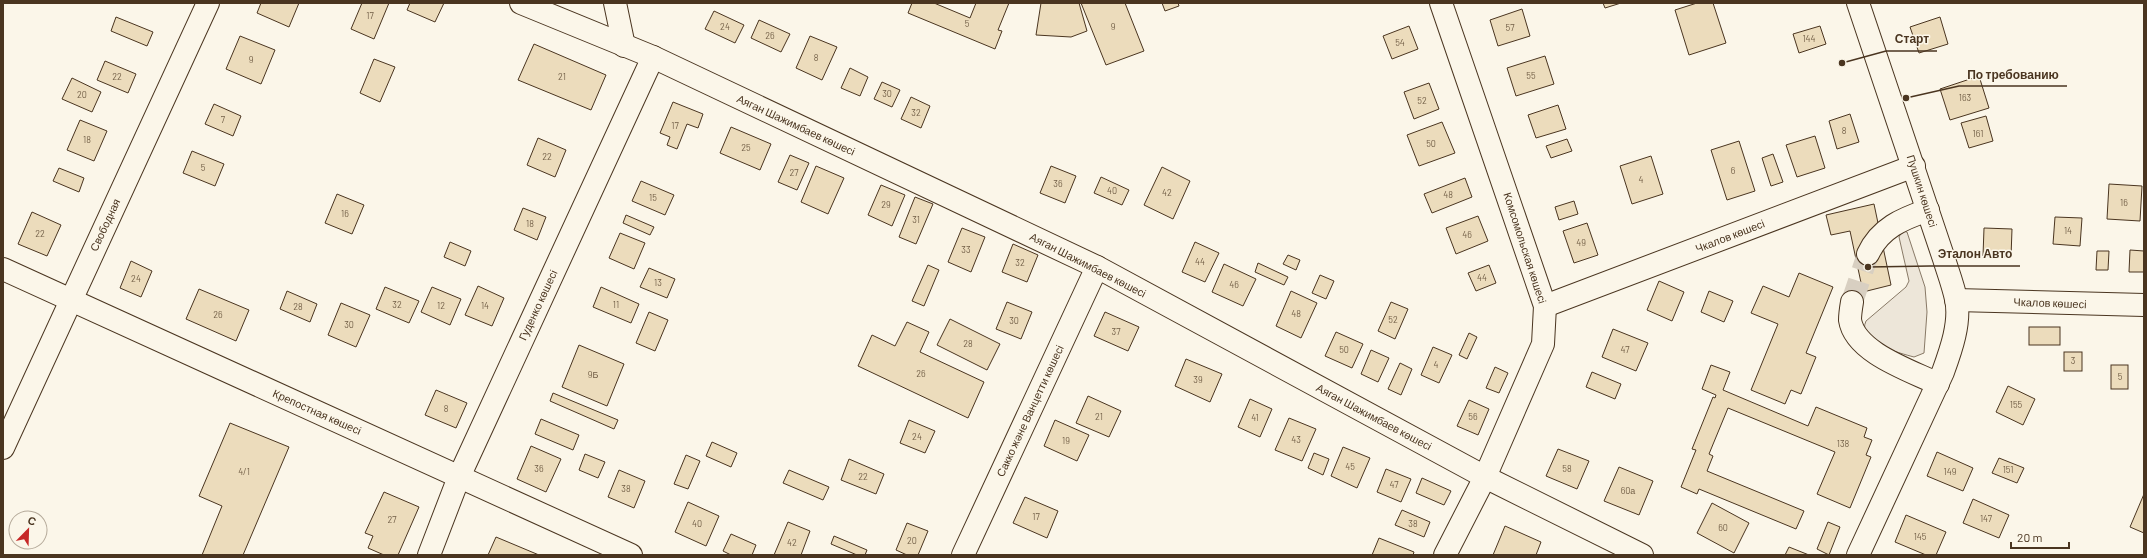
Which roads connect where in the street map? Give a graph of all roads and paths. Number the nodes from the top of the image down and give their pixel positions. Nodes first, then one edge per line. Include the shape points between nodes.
1 (208, 3) edge
2 (521, 3) edge
3 (615, 3) edge
4 (1441, 3) edge
5 (1858, 3) edge
6 (624, 46) junction
7 (653, 57) junction
8 (1914, 166) junction
9 (1928, 210) junction
10 (1868, 254) tunnel mouth
11 (1097, 268) junction
12 (3, 269) edge
13 (71, 300) junction
14 (1956, 300) junction
15 (1852, 302) tunnel mouth
16 (2144, 305) edge
17 (1545, 306) junction
18 (1938, 384) junction
19 (3, 448) edge
20 (459, 477) junction
21 (1485, 477) junction
22 (429, 555) edge
23 (631, 555) edge
24 (963, 555) edge
25 (1445, 555) edge
26 (1642, 555) edge
27 (1858, 555) edge

1 - 13 street, Свободная
2 - 6 street, Аяган Шажимбаев көшесі
3 - 6 street
4 - 17 street, Комсомольская көшесі
5 - 8 street, Пушкин көшесі
6 - 7 street, Аяган Шажимбаев көшесі
7 - 11 street, Аяган Шажимбаев көшесі
7 - 20 street, Гуденко көшесі
8 - 9 street, Пушкин көшесі
8 - 17 street, Чкалов көшесі
9 - 10 street via 1890,226 1876,239
9 - 14 street, Пушкин көшесі
11 - 21 street, Аяган Шажимбаев көшесі
11 - 24 street, Сакко және Ванцетти көшесі
12 - 13 street, Крепостная көшесі
13 - 19 street, Свободная
13 - 20 street, Крепостная көшесі
14 - 16 street, Чкалов көшесі
14 - 18 street, Пушкин көшесі via 1954,332
15 - 18 street via 1850,321 1863,344 1877,354
17 - 21 street, Комсомольская көшесі via 1543,344
18 - 27 street, Пушкин көшесі
20 - 22 street, Гуденко көшесі
20 - 23 street, Крепостная көшесі
21 - 25 street, Комсомольская көшесі
21 - 26 street, Аяган Шажимбаев көшесі

